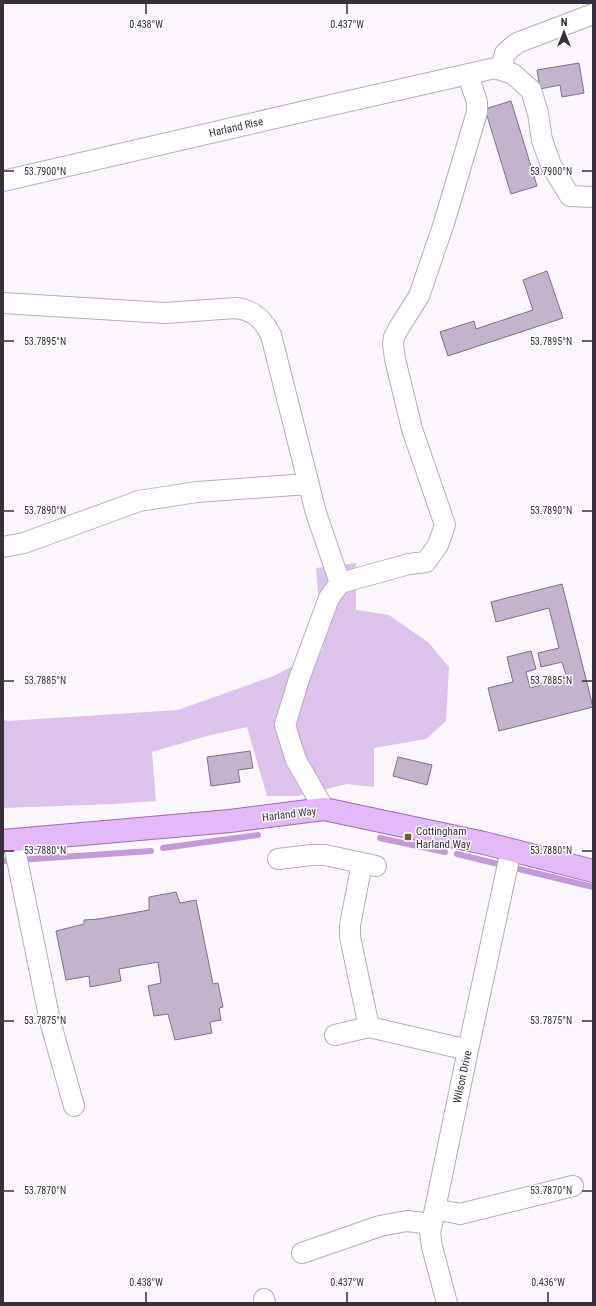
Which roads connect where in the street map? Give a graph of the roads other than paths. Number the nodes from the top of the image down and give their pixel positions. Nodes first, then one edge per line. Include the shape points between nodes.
1 (593, 14) edge
2 (501, 70) junction
3 (468, 75) junction
4 (3, 181) edge
5 (593, 197) edge
6 (3, 303) edge
7 (308, 484) junction
8 (3, 547) edge
9 (340, 583) junction
10 (324, 809) junction
11 (8, 841) edge
12 (511, 850) junction
13 (278, 859) dead end
14 (593, 871) edge
15 (369, 1027) junction
16 (335, 1035) dead end
17 (468, 1050) junction
18 (74, 1106) dead end
19 (573, 1186) dead end
20 (434, 1216) junction
21 (302, 1253) dead end
22 (447, 1303) edge

1 - 2 street via 517,43 506,53
2 - 3 street, Harland Rise via 495,68
2 - 5 street via 513,74 531,90 550,165 570,196
3 - 4 street, Harland Rise
3 - 9 street via 477,102 477,112 444,223 418,296 394,337 393,344 412,429 446,525 438,545 426,562
6 - 7 street via 165,313 236,308 253,313 264,322 271,335
7 - 8 street via 197,492 139,502 24,543
7 - 9 street
9 - 10 street via 329,598 299,678 285,725 296,760
10 - 11 main road, Harland Way via 230,821
10 - 12 main road, Harland Way
11 - 18 street via 50,1021
12 - 14 main road, Harland Way
12 - 17 street, Wilson Drive
13 - 15 street via 325,855 369,864 350,925 350,937
15 - 16 street
15 - 17 street
17 - 20 street, Wilson Drive
19 - 20 street via 460,1214
20 - 21 street via 380,1226
20 - 22 street, Wilson Drive via 430,1232 432,1248

